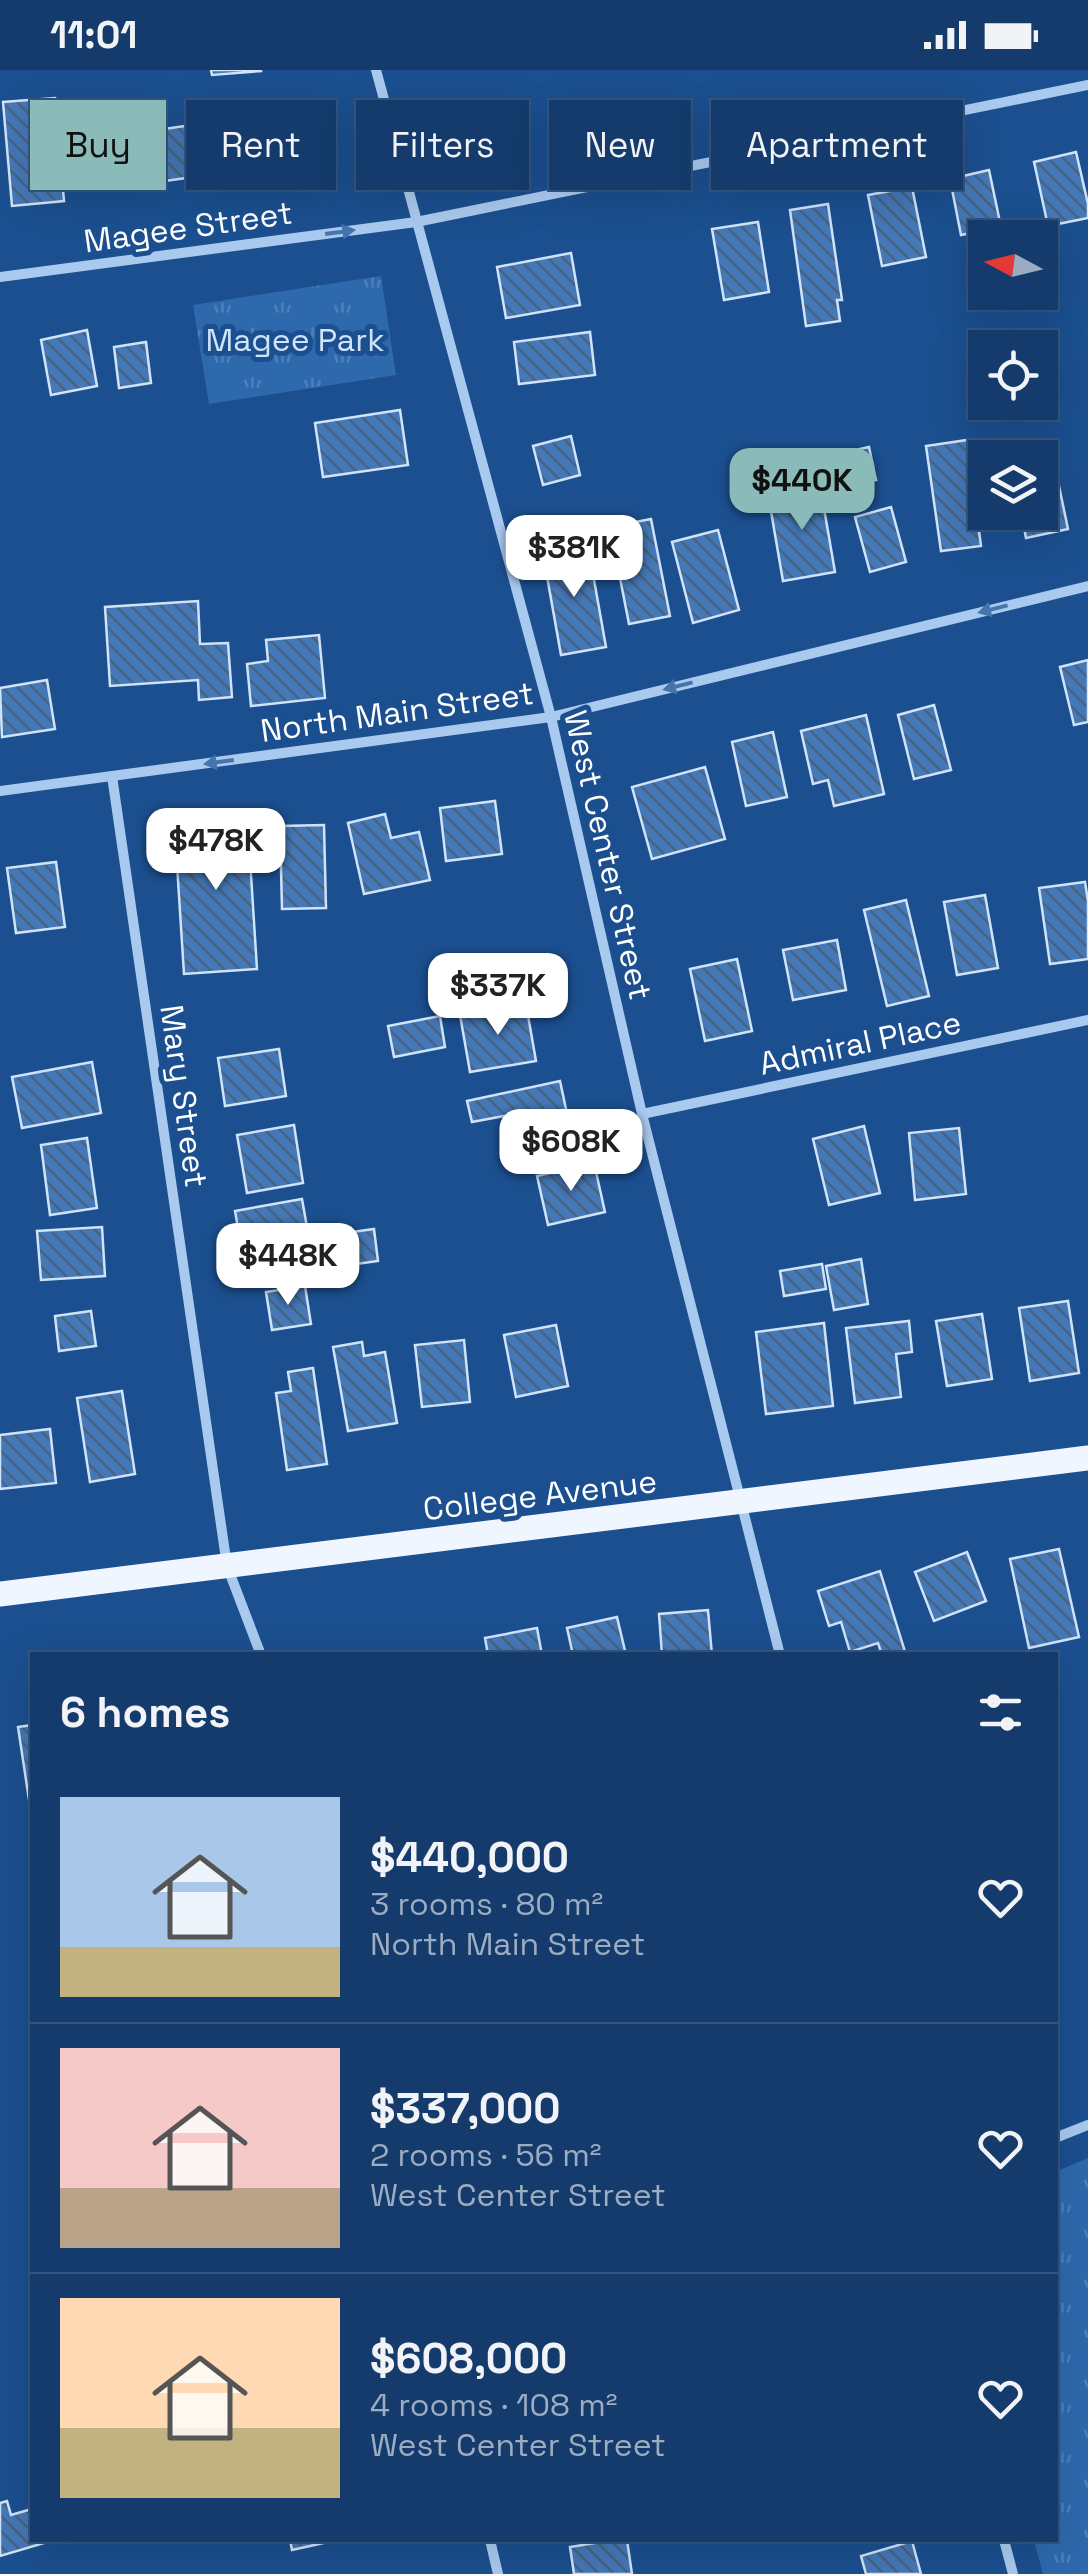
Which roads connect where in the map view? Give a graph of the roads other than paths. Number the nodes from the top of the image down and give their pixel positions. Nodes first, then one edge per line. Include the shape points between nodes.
1 (376, 70) edge
2 (1088, 85) edge
3 (416, 222) junction
4 (0, 278) edge
5 (1088, 586) edge
6 (551, 717) junction
7 (112, 776) junction
8 (0, 791) edge
9 (1088, 1020) edge
10 (642, 1114) junction
11 (1088, 1458) edge
12 (742, 1502) junction
13 (228, 1566) junction
14 (0, 1594) edge
15 (260, 1652) edge
16 (779, 1652) edge
17 (1088, 2125) edge
18 (1058, 2137) edge
19 (490, 2542) edge
20 (1005, 2542) edge
21 (498, 2574) edge
22 (1013, 2574) edge

1 - 3 street, West Center Street
2 - 3 street, Magee Street
4 -> 3 street, Magee Street
3 - 6 street, West Center Street
5 -> 6 street, North Main Street
6 -> 7 street, North Main Street
6 - 10 street, West Center Street
7 - 8 street, North Main Street
7 - 13 street, Mary Street
9 - 10 street, Admiral Place
10 - 12 street, West Center Street
11 - 12 main road, College Avenue
12 - 13 main road, College Avenue
12 - 16 street, West Center Street
13 - 14 main road, College Avenue
13 - 15 street, Mary Street
17 - 18 street
19 - 21 street
20 - 22 street

